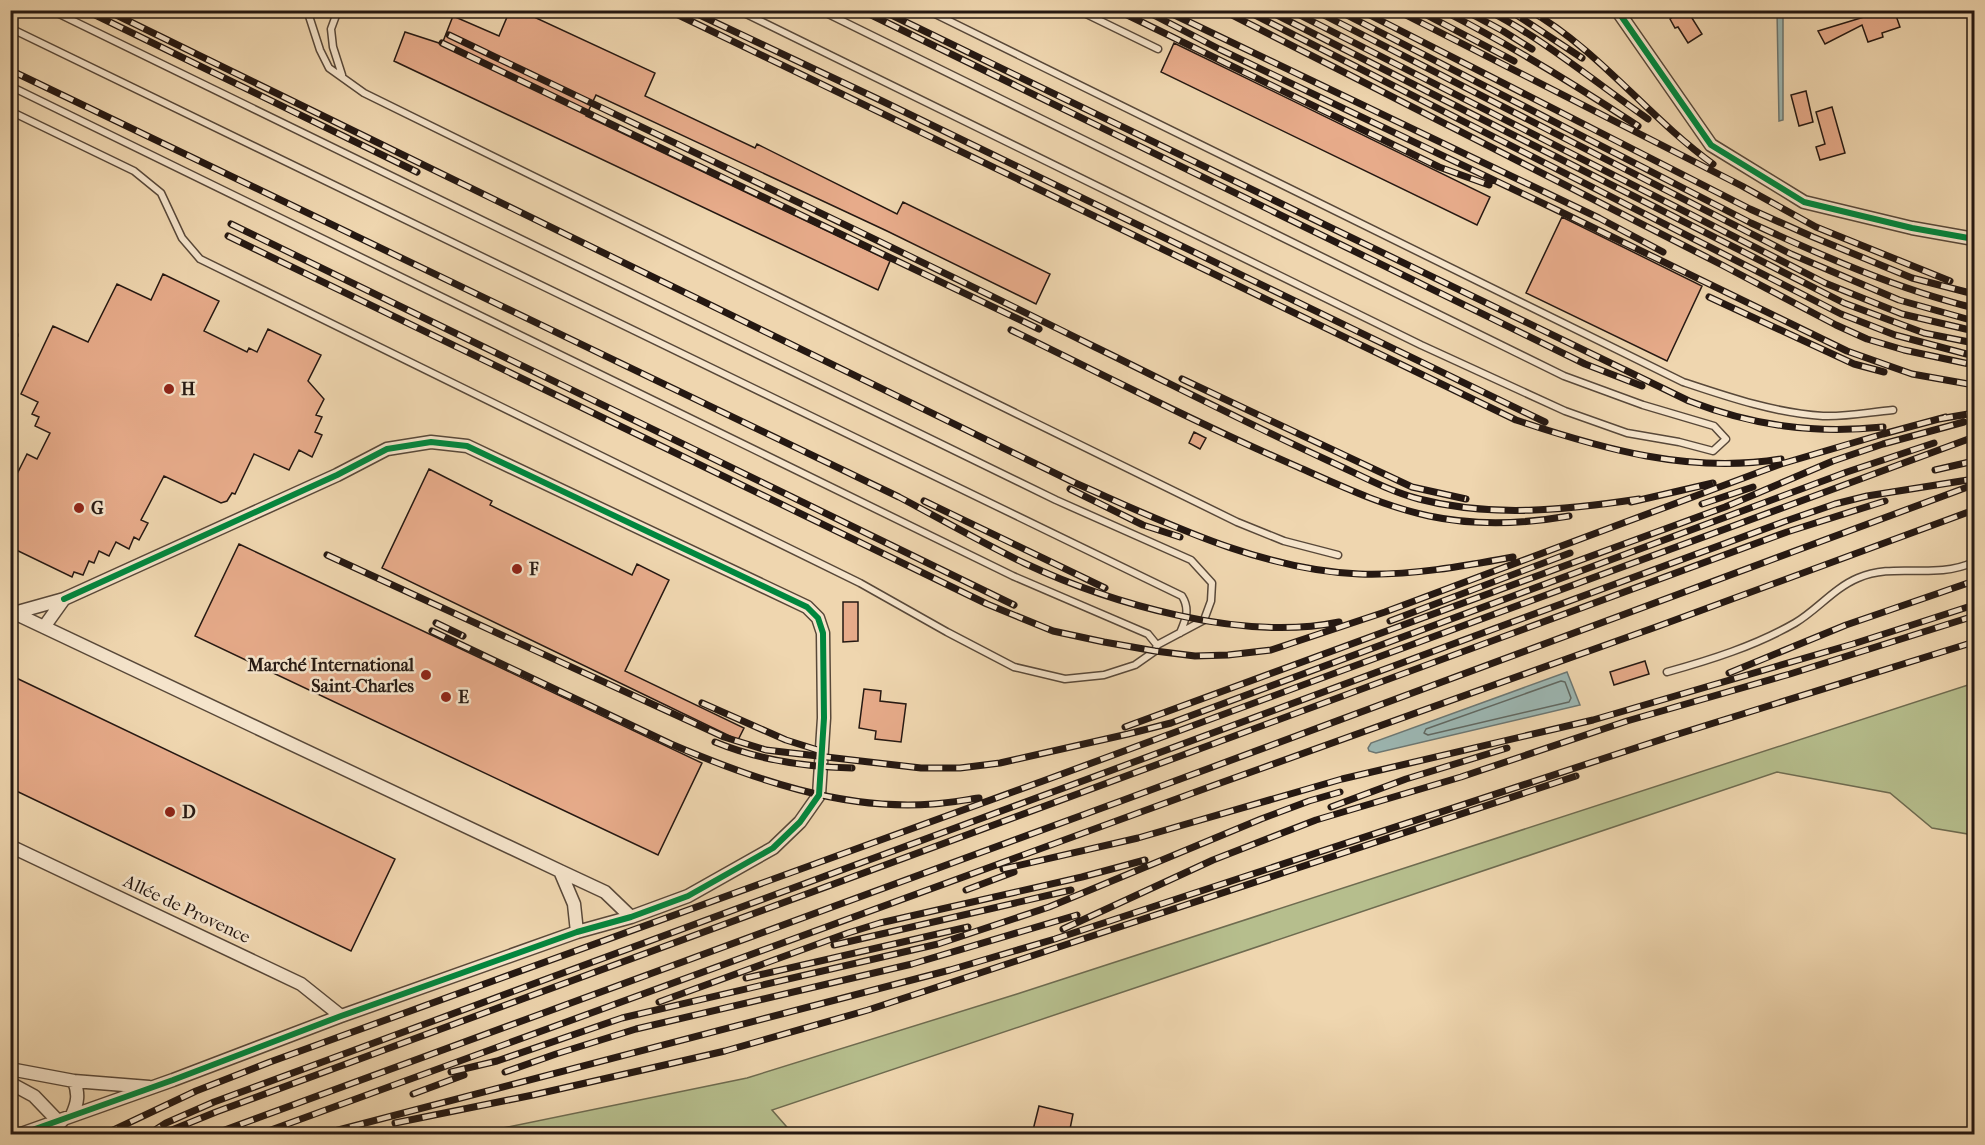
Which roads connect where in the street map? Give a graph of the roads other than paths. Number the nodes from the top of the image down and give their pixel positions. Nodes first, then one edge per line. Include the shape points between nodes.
1 (51, 10) edge
2 (305, 10) edge
3 (338, 10) edge
4 (738, 10) edge
5 (820, 10) edge
6 (927, 10) edge
7 (1078, 10) edge
8 (1617, 10) edge
9 (10, 28) edge
10 (1158, 49) dead end
11 (343, 76) junction
12 (10, 86) edge
13 (10, 111) edge
14 (1974, 239) edge
15 (1893, 410) dead end
16 (1338, 555) dead end
17 (1974, 562) edge
18 (64, 599) junction
19 (12, 612) edge
20 (44, 627) junction
21 (1180, 633) junction
22 (1157, 645) junction
23 (1667, 672) dead end
24 (10, 846) edge
25 (560, 871) junction
26 (631, 917) junction
27 (577, 932) junction
28 (341, 1016) junction
29 (10, 1069) edge
30 (74, 1081) junction
31 (10, 1083) edge
32 (153, 1087) junction
33 (10, 1107) edge
34 (72, 1115) junction
35 (58, 1121) junction
36 (10, 1130) edge
37 (21, 1134) edge
38 (52, 1134) edge

1 - 21 lane via 1056,500 1191,560 1212,583 1211,601 1204,620
2 - 11 lane via 329,68
3 - 11 lane via 331,29
4 - 5 lane via 1421,345 1565,411 1627,433 1713,451 1726,439 1714,426 1564,375
6 - 15 lane via 1683,382 1784,411 1825,416
7 - 10 lane
8 - 14 street via 1711,145 1804,202
9 - 21 lane via 1182,596 1187,616
11 - 16 lane via 364,93 1237,522 1284,541
12 - 22 lane via 1013,576 1148,634
13 - 22 lane via 134,171 161,193 182,238 200,260 860,583 1014,667 1065,679 1104,675 1135,665 1155,651
17 - 23 lane via 1942,570 1872,573 1842,586 1797,622 1768,637
18 - 19 street
18 - 20 street
18 - 26 street via 387,449 431,442 467,446 807,607 818,618 823,633 824,718 819,795 800,822 772,848 688,896
19 - 20 street
20 - 25 street
21 - 22 lane
24 - 28 street, Allée de Provence via 302,984
25 - 26 street via 605,892
25 - 27 street via 574,904
26 - 27 street
27 - 28 street
28 - 32 street
29 - 30 street
30 - 32 street
30 - 34 street via 78,1102
31 - 35 street via 34,1096
32 - 34 street
33 - 36 street
34 - 35 street
34 - 38 lane
35 - 37 street

